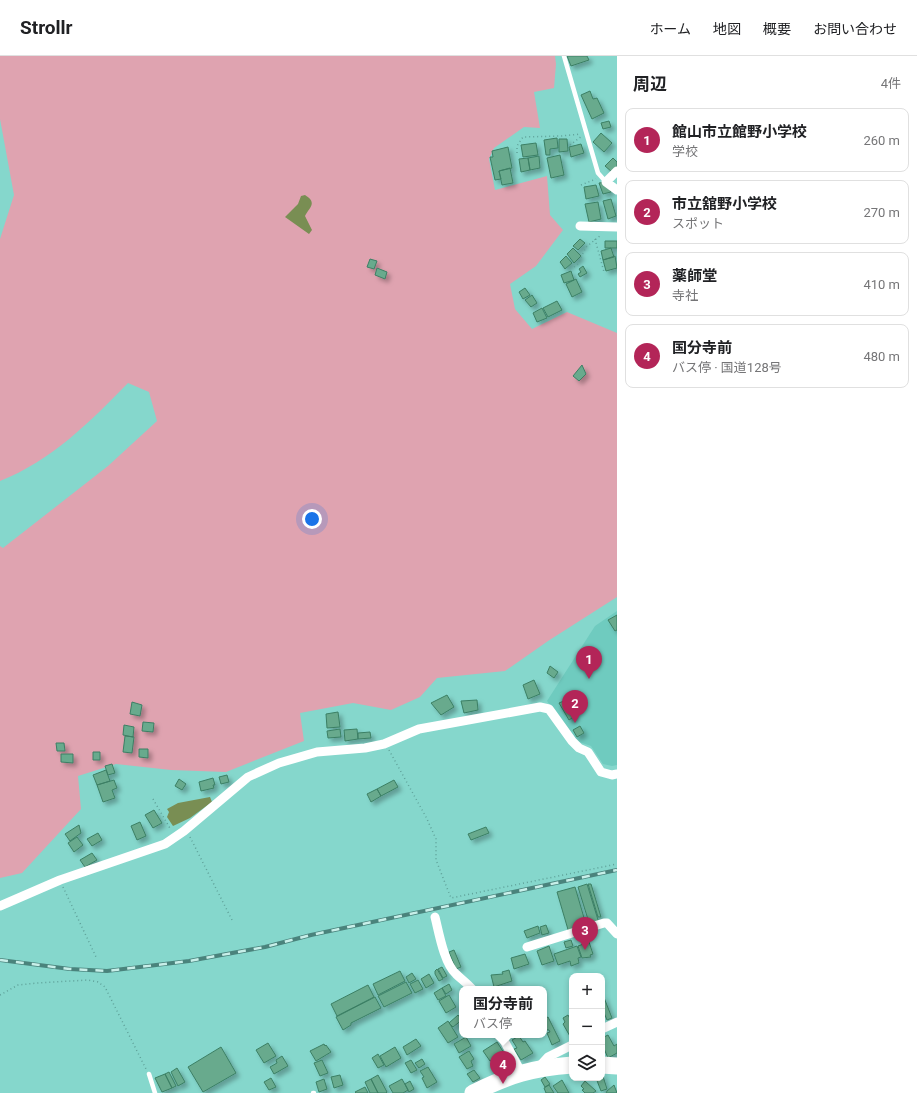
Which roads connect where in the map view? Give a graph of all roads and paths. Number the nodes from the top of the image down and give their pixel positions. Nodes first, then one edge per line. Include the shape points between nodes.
1 (564, 56) edge
2 (587, 133) junction
3 (570, 145) dead end
4 (518, 153) dead end
5 (617, 171) edge
6 (604, 179) junction
7 (581, 185) dead end
8 (617, 190) edge
9 (580, 226) dead end
10 (616, 226) edge
11 (595, 239) junction
12 (574, 267) dead end
13 (604, 272) dead end
14 (384, 744) junction
15 (617, 774) edge
16 (152, 799) dead end
17 (186, 828) junction
18 (175, 837) junction
19 (617, 864) edge
20 (60, 880) junction
21 (0, 906) edge
22 (435, 917) dead end
23 (233, 922) dead end
24 (617, 934) edge
25 (527, 947) dead end
26 (97, 959) dead end
27 (469, 986) edge
28 (0, 995) edge
29 (616, 1023) edge
30 (605, 1028) edge
31 (503, 1038) edge
32 (569, 1046) edge
33 (569, 1065) edge
34 (605, 1065) edge
35 (617, 1066) edge
36 (538, 1068) junction
37 (521, 1072) junction
38 (149, 1074) joint
39 (477, 1092) edge
40 (155, 1093) edge

1 - 2 lane
2 - 3 path
2 - 4 path via 523,137 517,146
2 - 6 lane via 598,173
5 - 6 street
6 - 7 path
6 - 8 street
9 - 10 street
10 - 11 path
11 - 12 path via 586,247
11 - 13 path
14 - 15 street via 419,729 540,707 549,709 572,741 588,752 601,772
14 - 17 street via 317,752 263,769 248,777
14 - 19 path via 426,816 436,839 436,860 450,898
16 - 18 path
17 - 18 street
17 - 23 path
18 - 20 street via 154,849
20 - 21 street
20 - 26 path
22 - 27 street via 447,960 455,974
24 - 25 street via 604,923
28 - 38 path via 18,986 38,982 98,982 105,987
29 - 30 street
31 - 37 street
32 - 36 street via 548,1057
33 - 36 highway
34 - 35 highway
36 - 37 highway
37 - 39 highway
38 - 40 lane

